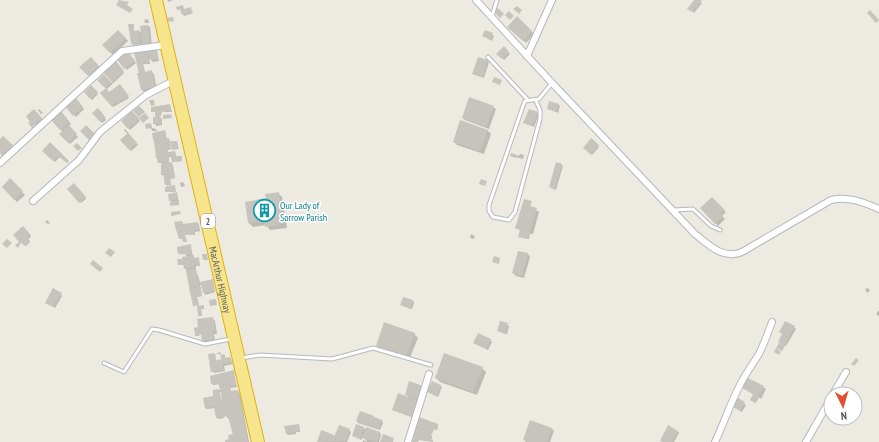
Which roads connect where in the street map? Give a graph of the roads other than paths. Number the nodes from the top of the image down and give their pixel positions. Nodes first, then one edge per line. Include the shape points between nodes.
1 (156, 0) edge
2 (476, 0) edge
3 (497, 0) edge
4 (552, 0) edge
5 (492, 16) junction
6 (166, 45) junction
7 (528, 56) junction
8 (488, 57) dead end
9 (175, 80) junction
10 (552, 83) junction
11 (528, 100) junction
12 (536, 101) junction
13 (0, 163) edge
14 (32, 201) dead end
15 (879, 209) edge
16 (674, 210) junction
17 (720, 230) dead end
18 (772, 322) dead end
19 (235, 338) junction
20 (240, 358) junction
21 (104, 363) dead end
22 (431, 365) dead end
23 (846, 372) dead end
24 (429, 374) dead end
25 (838, 386) edge
26 (823, 412) edge
27 (258, 442) edge
28 (408, 442) edge
29 (715, 442) edge
30 (806, 442) edge

1 - 6 highway, MacArthur Highway / 2
2 - 5 street
3 - 5 lane
4 - 7 street
5 - 7 street
6 - 9 highway, MacArthur Highway / 2
6 - 13 street via 122,51
7 - 10 street
8 - 11 lane
9 - 14 street via 146,95 100,132 79,160
9 - 19 highway, MacArthur Highway / 2
10 - 12 lane
10 - 16 street
11 - 12 lane
11 - 12 lane via 523,106 489,205 493,217 506,220 515,212 541,114
15 - 16 street via 848,198 831,200 735,255 721,253 715,249 695,234
16 - 17 lane via 693,209 711,226
18 - 29 street via 760,352 739,386
19 - 20 highway, MacArthur Highway / 2
19 - 21 lane via 205,344 152,329 124,372
20 - 22 lane via 260,355 332,359 373,348
20 - 27 highway, MacArthur Highway / 2
23 - 25 street
24 - 28 street
26 - 30 street

